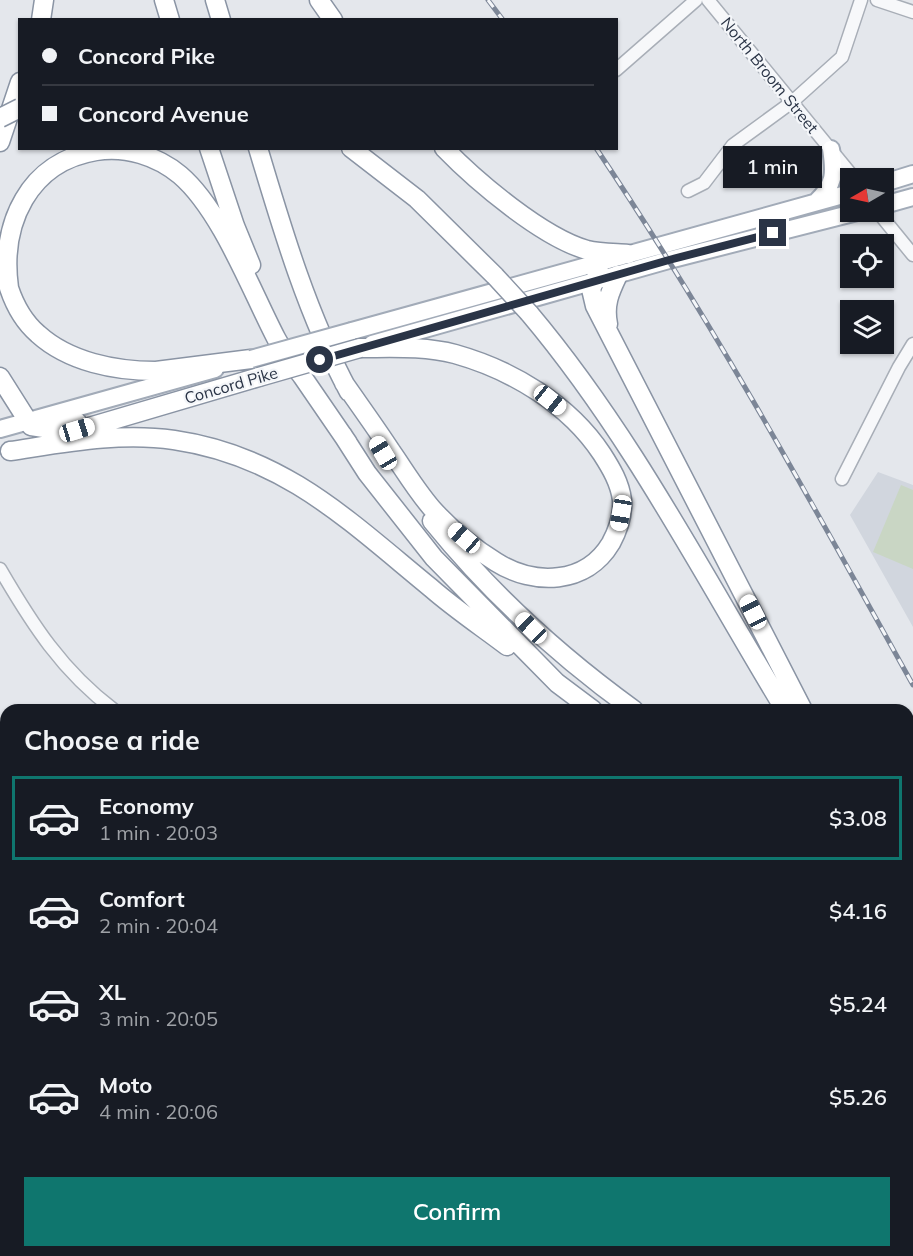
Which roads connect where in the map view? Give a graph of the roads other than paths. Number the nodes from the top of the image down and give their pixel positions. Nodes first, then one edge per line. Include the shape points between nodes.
1 (44, 0) edge
2 (164, 0) edge
3 (215, 0) edge
4 (319, 0) edge
5 (696, 0) edge
6 (708, 0) edge
7 (861, 0) edge
8 (877, 0) edge
9 (913, 12) edge
10 (41, 18) edge
11 (169, 18) edge
12 (220, 18) edge
13 (332, 18) edge
14 (618, 68) edge
15 (18, 88) edge
16 (792, 102) junction
17 (18, 109) edge
18 (0, 118) edge
19 (0, 142) edge
20 (831, 149) junction
21 (98, 150) edge
22 (118, 150) edge
23 (210, 150) edge
24 (259, 150) edge
25 (354, 150) edge
26 (446, 150) edge
27 (846, 168) edge
28 (913, 174) edge
29 (894, 180) edge
30 (688, 191) dead end
31 (840, 196) edge
32 (913, 197) edge
33 (816, 202) junction
34 (894, 202) edge
35 (840, 206) edge
36 (840, 216) edge
37 (886, 222) edge
38 (628, 254) junction
39 (913, 255) edge
40 (618, 275) junction
41 (596, 276) junction
42 (913, 344) edge
43 (360, 348) junction
44 (618, 351) junction
45 (251, 359) junction
46 (0, 377) edge
47 (344, 383) junction
48 (144, 410) junction
49 (27, 422) junction
50 (0, 429) edge
51 (348, 443) junction
52 (5, 452) edge
53 (842, 479) dead end
54 (0, 569) edge
55 (556, 683) junction
56 (106, 704) edge
57 (584, 704) edge
58 (626, 704) edge
59 (781, 704) edge
60 (800, 704) edge

1 - 10 highway
2 - 11 highway
3 - 12 highway
4 - 13 highway
5 - 14 street
6 - 16 street, North Broom Street
7 - 16 street via 842,57
8 - 9 street
15 - 19 highway
16 - 20 street, North Broom Street
16 - 30 street via 733,145 704,183
17 - 18 highway, bridge
20 - 27 street, North Broom Street
20 - 33 main road via 833,178
21 - 45 highway via 58,163 39,177 17,203 4,244 5,272 21,316 48,342 80,358 115,368 156,371
22 - 51 highway via 159,161 180,175 203,202 278,341
23 - 51 highway via 235,226 269,305 310,384
24 - 47 highway via 304,293
25 - 59 highway, bridge via 417,199 495,276 576,371 623,438
26 - 38 highway via 492,192 555,236 587,250
28 - 29 main road
31 - 33 main road, Concord Pike
32 - 34 main road
33 - 38 main road, Concord Pike
35 - 41 main road
36 - 40 main road, Concord Pike
37 - 39 street
38 - 45 main road, Concord Pike, bridge
40 - 41 main road, Concord Pike
40 - 44 highway via 608,295 606,314
41 - 43 main road, Concord Pike
41 - 44 highway via 591,289 595,306
42 - 53 street
43 - 47 highway via 423,349 453,354 513,376 550,400 581,427 616,478 622,501 618,529 605,553 573,575 561,578 514,572 497,563 435,513
43 - 48 highway, Concord Pike, bridge
44 - 60 highway
45 - 49 main road, Concord Pike
46 - 49 highway
47 - 58 highway via 398,476 473,570 531,628
48 - 49 highway via 44,428
48 - 52 highway, Concord Pike
49 - 50 main road, Concord Pike
51 - 55 highway via 434,558
52 - 55 highway via 89,440 145,438 216,449 271,469 376,542
54 - 56 street via 49,646
55 - 57 highway

